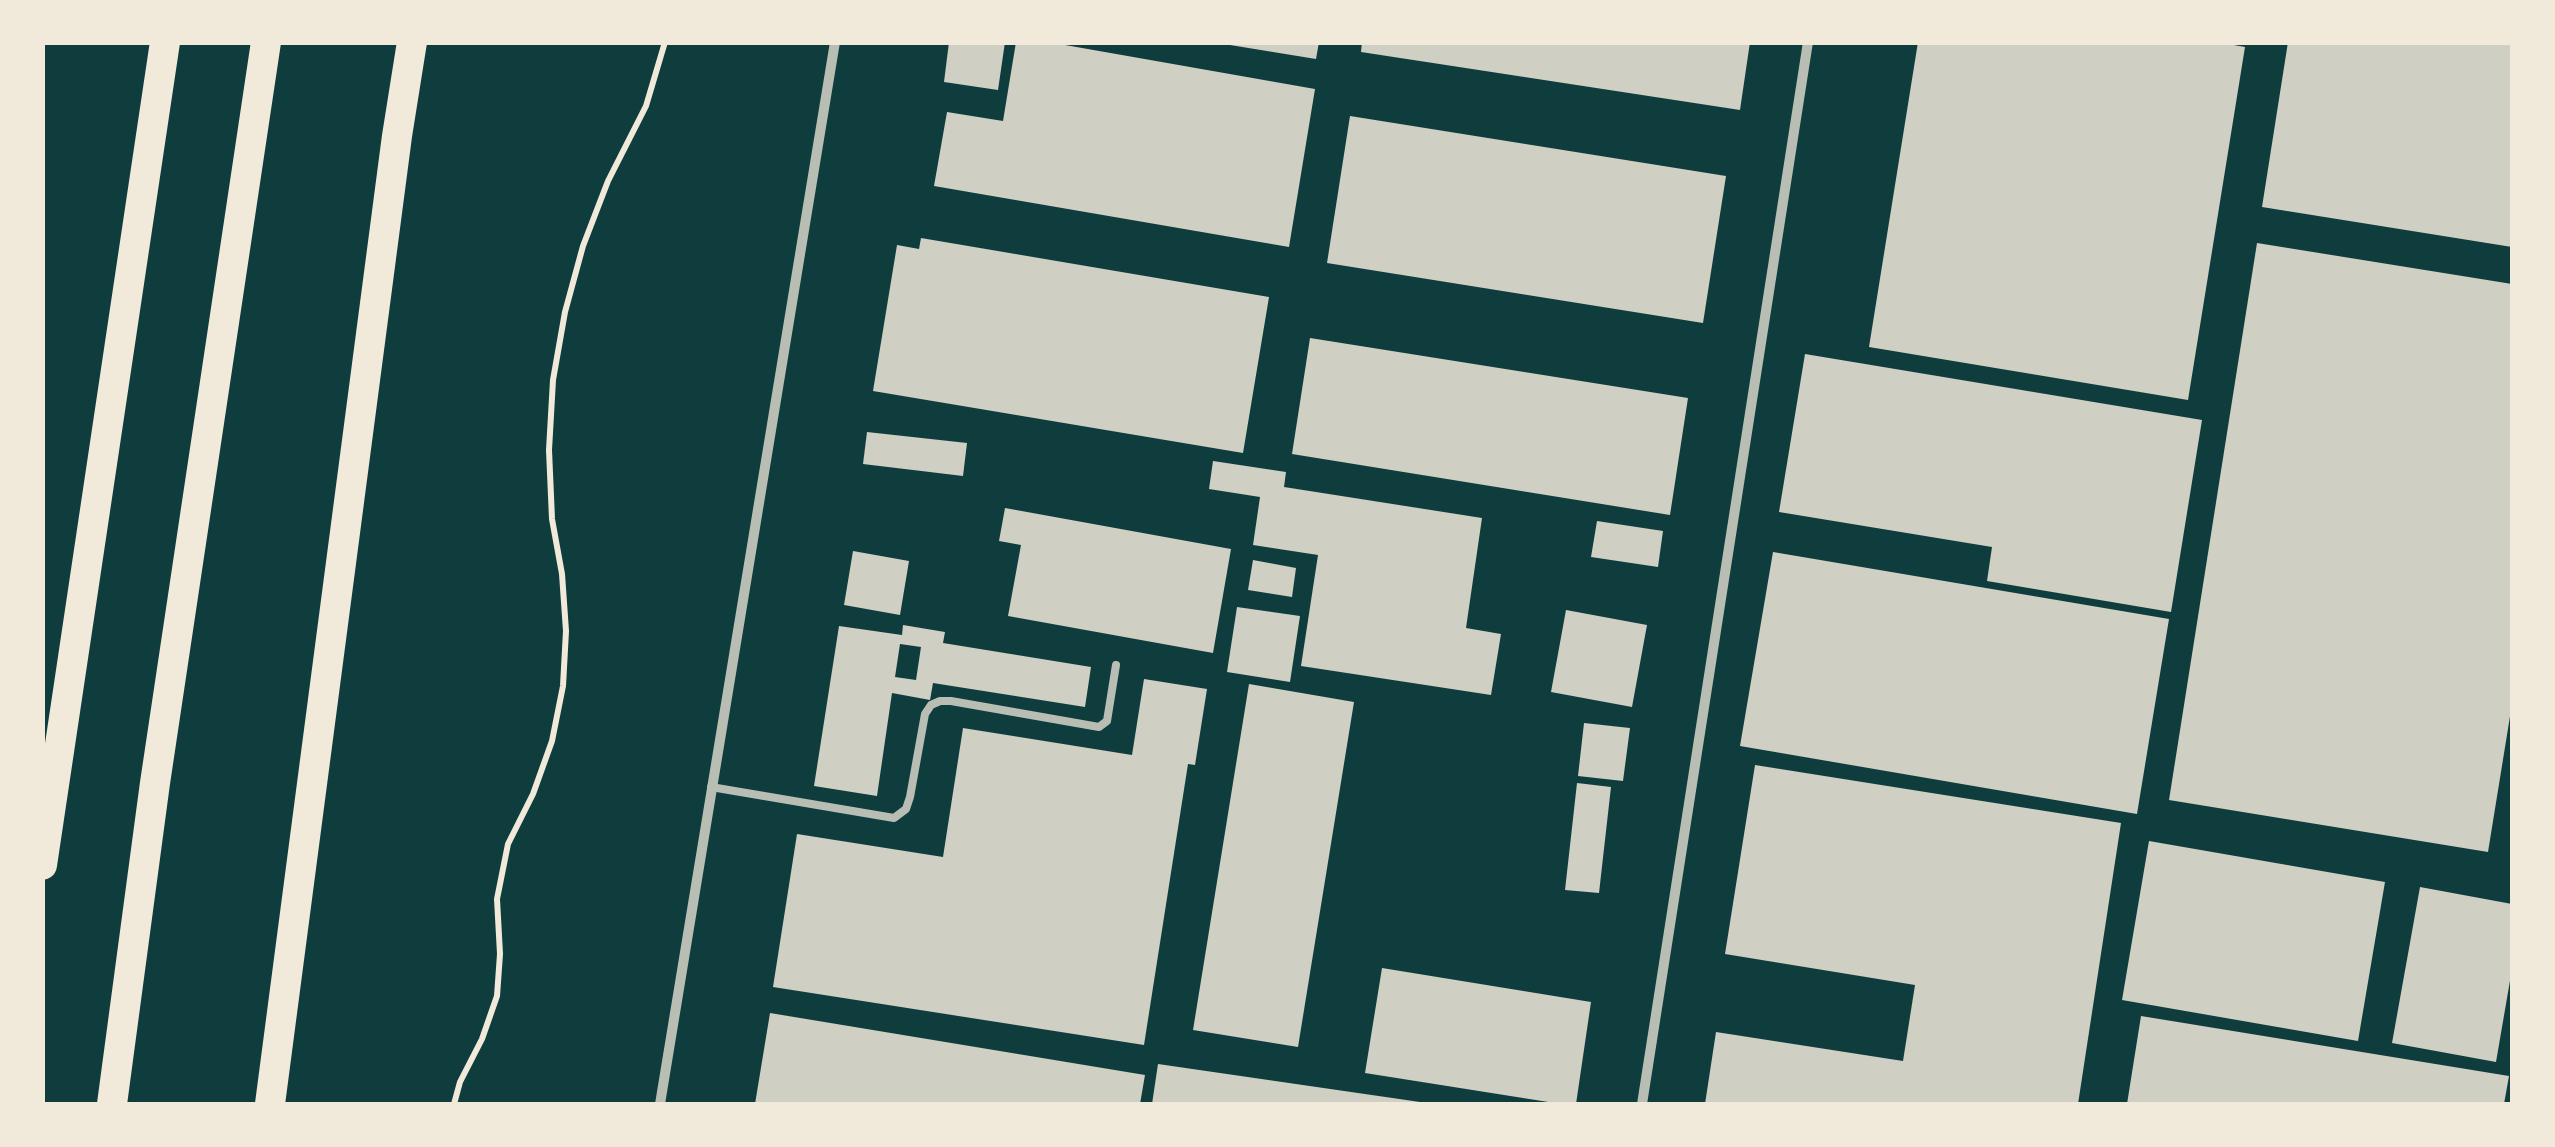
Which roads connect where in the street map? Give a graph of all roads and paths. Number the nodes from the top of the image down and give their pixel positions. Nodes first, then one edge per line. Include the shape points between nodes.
1 (165, 42) edge
2 (266, 42) edge
3 (412, 42) edge
4 (428, 42) edge
5 (665, 42) edge
6 (836, 42) edge
7 (1808, 42) edge
8 (397, 136) junction
9 (1116, 665) dead end
10 (712, 787) junction
11 (42, 865) edge
12 (112, 1104) edge
13 (270, 1104) edge
14 (454, 1104) edge
15 (660, 1104) edge
16 (1642, 1104) edge

1 - 11 highway
2 - 12 highway
3 - 8 highway
4 - 8 highway
5 - 14 path via 646,106 583,246 565,312 549,450 566,630 563,686 552,741 508,844 500,880 496,996
6 - 10 street
7 - 16 street
8 - 13 highway
9 - 10 lane via 1107,721 1099,727 951,701 931,705 906,810 894,818
10 - 15 street

